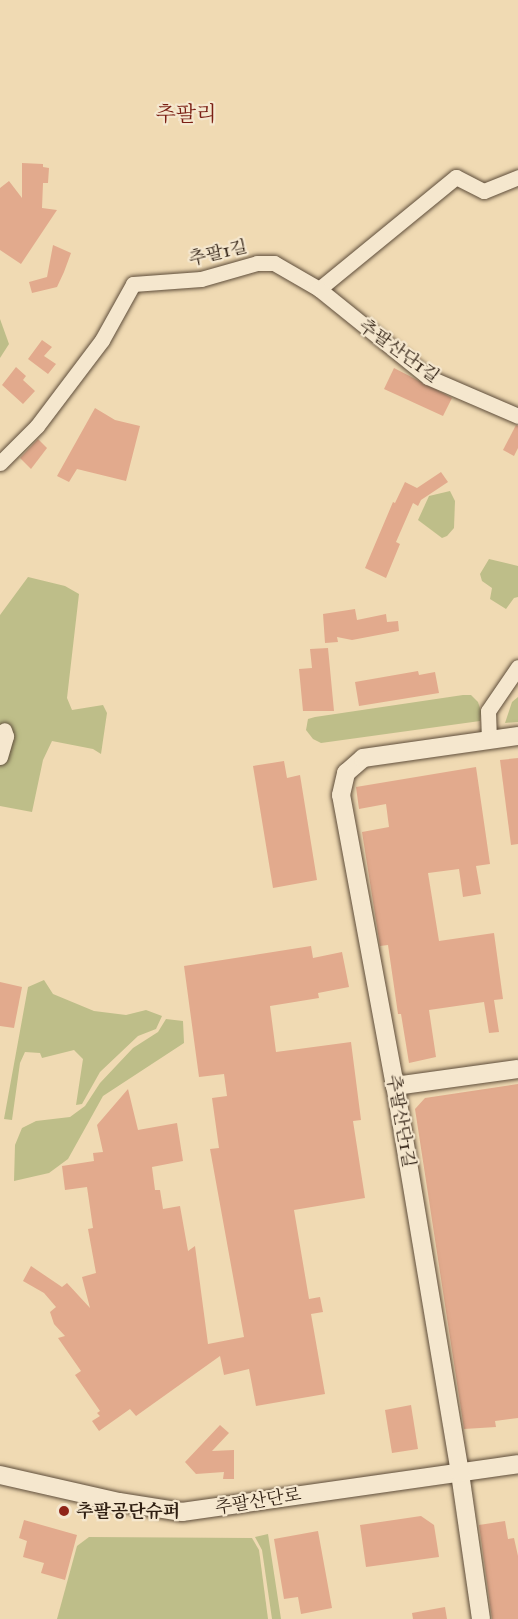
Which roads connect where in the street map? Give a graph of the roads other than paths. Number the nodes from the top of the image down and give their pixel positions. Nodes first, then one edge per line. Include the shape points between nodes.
1 (518, 177) edge
2 (319, 289) junction
3 (518, 416) edge
4 (0, 463) edge
5 (518, 667) edge
6 (4, 730) dead end
7 (518, 736) edge
8 (489, 740) junction
9 (0, 758) edge
10 (518, 1069) edge
11 (395, 1086) junction
12 (518, 1464) edge
13 (459, 1473) junction
14 (0, 1475) edge
15 (481, 1619) edge

1 - 2 street via 484,191 456,177
2 - 3 street, 추팔산단1길 via 428,377
2 - 4 street, 추팔1길 via 274,263 257,263 201,279 134,284 102,340 37,426
5 - 8 street via 488,711
6 - 9 street
7 - 8 street, 추팔산단1길
8 - 11 street, 추팔산단1길 via 363,758 346,773 341,795
10 - 11 street
11 - 13 street, 추팔산단1길
12 - 13 street, 추팔산단로
13 - 14 street, 추팔산단로 via 182,1512
13 - 15 street, 추팔산단1길

